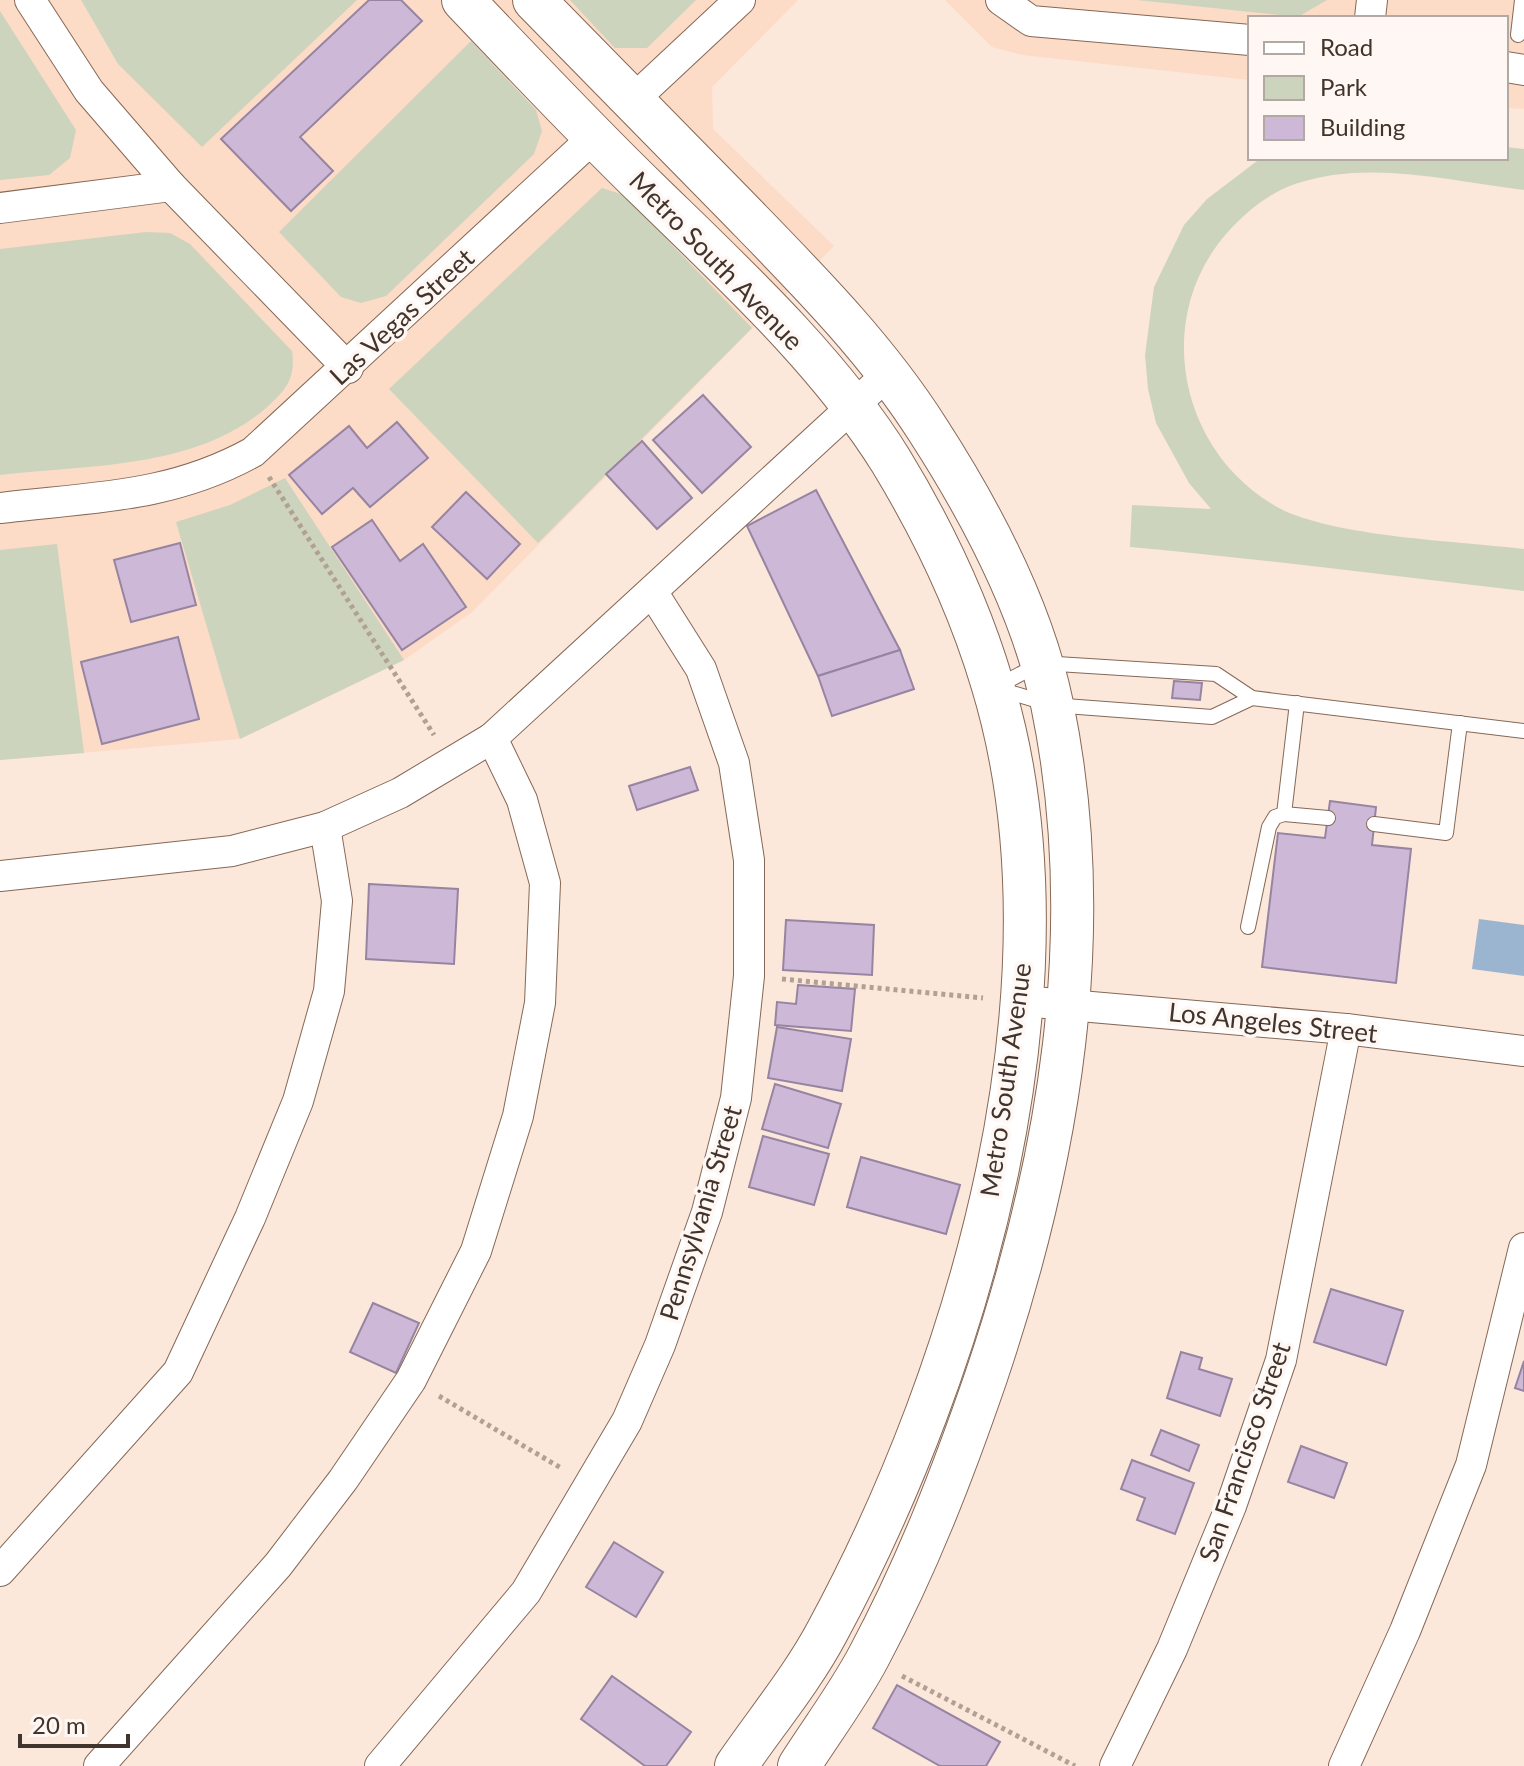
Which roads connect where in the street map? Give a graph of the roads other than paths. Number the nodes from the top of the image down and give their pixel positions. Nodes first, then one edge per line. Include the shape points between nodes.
1 (30, 0) edge
2 (463, 0) edge
3 (534, 0) edge
4 (740, 0) edge
5 (1001, 0) edge
6 (1522, 0) edge
7 (1518, 35) dead end
8 (1248, 40) edge
9 (633, 100) junction
10 (594, 137) junction
11 (171, 186) junction
12 (0, 208) edge
13 (348, 368) junction
14 (889, 373) junction
15 (851, 407) junction
16 (0, 508) edge
17 (653, 593) junction
18 (1041, 663) junction
19 (994, 687) junction
20 (1252, 698) junction
21 (1297, 703) junction
22 (1052, 705) junction
23 (1460, 723) junction
24 (1524, 731) edge
25 (492, 738) junction
26 (1284, 814) junction
27 (1328, 818) dead end
28 (1374, 824) dead end
29 (325, 827) junction
30 (0, 876) edge
31 (1248, 927) dead end
32 (1022, 1001) junction
33 (1070, 1003) junction
34 (1346, 1029) junction
35 (1524, 1051) edge
36 (1524, 1248) edge
37 (0, 1571) edge
38 (99, 1766) edge
39 (380, 1766) edge
40 (736, 1766) edge
41 (799, 1766) edge
42 (1115, 1766) edge
43 (1344, 1766) edge

1 - 11 street via 89,91
2 - 10 street, Metro South Avenue
3 - 9 street, Metro South Avenue
4 - 9 street, Las Vegas Street
5 - 8 street via 1031,21
6 - 7 lane
9 - 10 street, Las Vegas Street
9 - 14 street, Metro South Avenue via 804,276
10 - 13 street, Las Vegas Street
10 - 15 street, Metro South Avenue via 771,310
11 - 12 street
11 - 13 street
13 - 16 street, Las Vegas Street via 253,452 213,474 165,489
14 - 15 street
14 - 18 street, Metro South Avenue via 929,431 997,552
15 - 17 street
15 - 19 street, Metro South Avenue via 890,459 925,523 973,624
17 - 25 street
17 - 39 street, Pennsylvania Street via 701,669 734,763 749,860 749,976 736,1098 707,1212 627,1421 526,1592
18 - 19 lane
18 - 20 lane via 1216,674
18 - 22 street, Metro South Avenue
19 - 22 lane
19 - 32 street, Metro South Avenue via 1021,840
20 - 21 lane
20 - 22 lane via 1212,717
21 - 23 lane
21 - 26 lane
22 - 33 street, Metro South Avenue via 1071,839
23 - 24 lane
23 - 28 lane via 1446,833
25 - 29 street via 400,793
25 - 38 street via 522,800 545,883 540,1003 518,1116 476,1251 411,1380 343,1480 278,1565
26 - 27 lane
26 - 31 lane via 1269,827
29 - 30 street via 232,851
29 - 37 street via 337,901 329,991 298,1101 250,1218 178,1372
32 - 33 street, Los Angeles Street
32 - 40 street, Metro South Avenue via 1002,1145 973,1279 905,1473 825,1636
33 - 34 street, Los Angeles Street
33 - 41 street, Metro South Avenue via 1050,1147 1016,1288 946,1493 868,1658
34 - 35 street, Los Angeles Street
34 - 42 street, San Francisco Street via 1281,1360 1231,1506 1172,1649
36 - 43 street via 1471,1465

